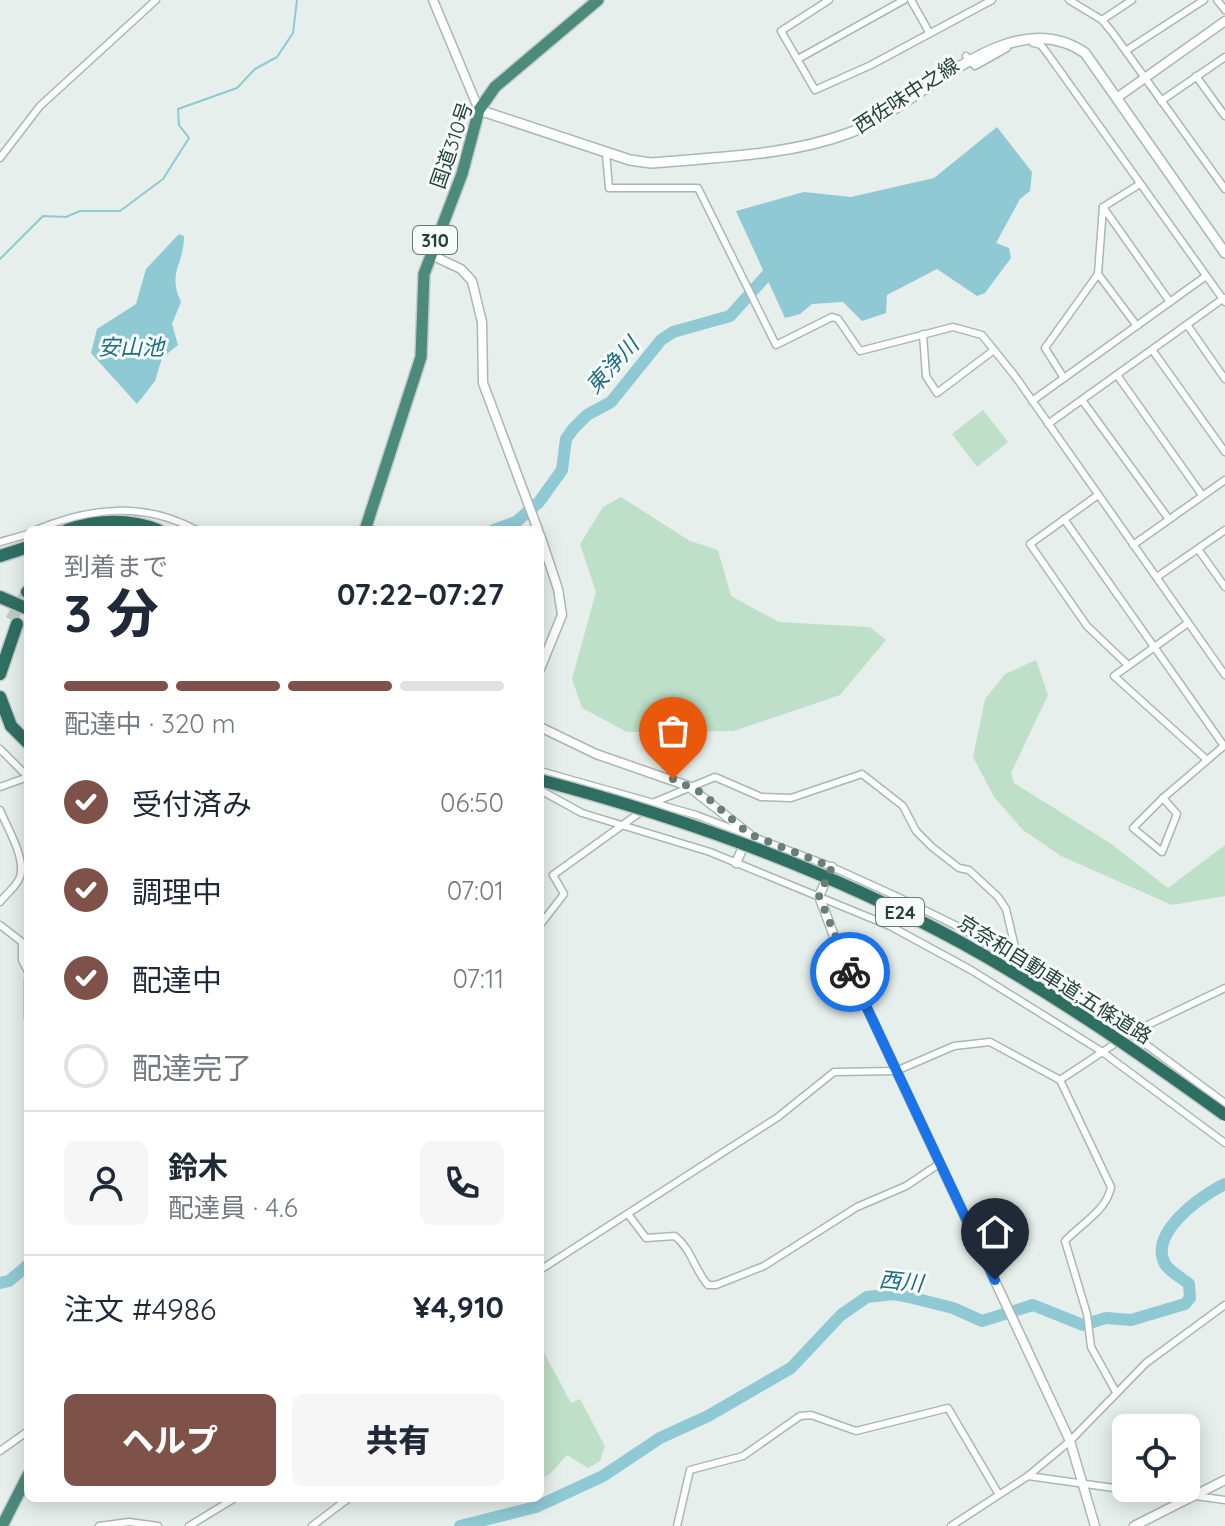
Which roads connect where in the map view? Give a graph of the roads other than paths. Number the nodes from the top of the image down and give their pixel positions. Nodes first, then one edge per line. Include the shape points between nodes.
1 (156, 0) edge
2 (433, 0) edge
3 (598, 0) edge
4 (829, 0) edge
5 (904, 0) edge
6 (911, 0) edge
7 (992, 0) edge
8 (1069, 0) edge
9 (1132, 0) edge
10 (1204, 0) edge
11 (1217, 0) edge
12 (1225, 10) edge
13 (1102, 20) junction
14 (1225, 21) edge
15 (1022, 28) dead end
16 (929, 32) junction
17 (1007, 32) dead end
18 (1127, 50) junction
19 (966, 56) junction
20 (1225, 57) edge
21 (798, 59) junction
22 (1196, 76) junction
23 (1144, 77) junction
24 (1118, 97) junction
25 (1161, 101) junction
26 (479, 110) junction
27 (1225, 116) edge
28 (606, 154) junction
29 (0, 158) edge
30 (1140, 184) junction
31 (1225, 189) edge
32 (1103, 207) junction
33 (1225, 253) edge
34 (429, 254) junction
35 (1098, 274) junction
36 (1206, 276) junction
37 (1224, 299) edge
38 (1170, 302) junction
39 (1137, 326) junction
40 (1188, 326) junction
41 (923, 334) junction
42 (994, 350) junction
43 (1153, 351) junction
44 (1117, 375) junction
45 (1064, 378) junction
46 (1225, 379) edge
47 (1082, 400) junction
48 (1032, 401) junction
49 (1048, 424) junction
50 (1225, 452) edge
51 (1225, 480) edge
52 (1098, 495) junction
53 (1202, 495) junction
54 (1168, 518) junction
55 (1064, 519) junction
56 (47, 526) edge
57 (88, 526) edge
58 (144, 526) edge
59 (186, 526) edge
60 (366, 526) edge
61 (537, 526) edge
62 (1225, 530) edge
63 (24, 535) edge
64 (0, 542) edge
65 (1133, 545) junction
66 (24, 548) edge
67 (544, 548) edge
68 (1198, 549) junction
69 (0, 556) edge
70 (1157, 577) junction
71 (1225, 587) edge
72 (0, 588) edge
73 (0, 597) edge
74 (24, 598) edge
75 (24, 607) edge
76 (1188, 623) junction
77 (1153, 647) junction
78 (0, 649) edge
79 (544, 659) edge
80 (1128, 665) junction
81 (0, 674) edge
82 (1225, 675) edge
83 (0, 697) edge
84 (0, 718) edge
85 (544, 729) edge
86 (24, 739) edge
87 (1224, 746) edge
88 (24, 748) edge
89 (0, 749) edge
90 (1206, 759) junction
91 (544, 772) edge
92 (24, 776) edge
93 (24, 779) edge
94 (544, 781) edge
95 (688, 786) junction
96 (0, 787) edge
97 (544, 792) edge
98 (1163, 798) junction
99 (654, 803) junction
100 (0, 810) edge
101 (622, 825) junction
102 (749, 834) junction
103 (736, 863) junction
104 (832, 867) junction
105 (819, 896) junction
106 (0, 902) edge
107 (544, 920) edge
108 (0, 925) edge
109 (24, 964) edge
110 (1019, 964) junction
111 (1225, 988) edge
112 (1131, 1033) junction
113 (1101, 1051) junction
114 (896, 1071) junction
115 (1060, 1080) junction
116 (1225, 1103) edge
117 (1225, 1115) edge
118 (1225, 1143) edge
119 (939, 1164) junction
120 (628, 1214) junction
121 (544, 1267) edge
122 (1225, 1305) edge
123 (1116, 1392) junction
124 (24, 1434) edge
125 (1070, 1441) junction
126 (0, 1451) edge
127 (1028, 1476) junction
128 (1225, 1480) edge
129 (24, 1481) edge
130 (1083, 1482) junction
131 (1112, 1486) edge
132 (1200, 1492) edge
133 (998, 1493) junction
134 (1200, 1498) edge
135 (1225, 1500) edge
136 (228, 1502) edge
137 (344, 1502) edge
138 (1181, 1502) edge
139 (203, 1524) edge
140 (2, 1526) edge
141 (99, 1526) edge
142 (158, 1526) edge
143 (189, 1526) edge
144 (312, 1526) edge
145 (677, 1526) edge
146 (951, 1526) edge
147 (1095, 1526) edge
148 (1134, 1526) edge

1 - 29 street via 40,106
2 - 26 street
3 - 26 highway, 国道310号 / 310 via 495,87
4 - 21 street via 781,31
5 - 21 street
6 - 16 street
7 - 16 street
8 - 13 street
9 - 13 street
10 - 18 street
11 - 12 street
13 - 18 street
14 - 23 street
15 - 24 main road via 1053,32 1074,42
16 - 21 street via 815,90
17 - 19 main road, 西佐味中之線
18 - 23 street
19 - 28 main road, 西佐味中之線 via 879,118 816,143 651,163
19 - 30 street via 975,66 1007,47 1041,45
20 - 22 street
22 - 25 street
22 - 27 street
23 - 24 street
23 - 25 street
24 - 33 main road
25 - 31 street
26 - 28 main road, 西佐味中之線
26 - 34 highway, 国道310号 / 310 via 462,174
28 - 41 street via 609,188 698,188 776,345 832,317 860,351
30 - 32 street
30 - 36 street
32 - 35 street
32 - 38 street
34 - 60 highway, 国道310号 / 310 via 421,286 421,357
34 - 61 street via 461,269 472,281 482,322 483,383
35 - 39 street
35 - 45 street via 1045,348
36 - 37 street
36 - 38 street
37 - 40 street
38 - 39 street
39 - 45 street
40 - 43 street
40 - 46 street
41 - 42 street via 953,327 982,335
41 - 42 street via 926,376 937,393
42 - 48 street
43 - 44 street
43 - 50 street
44 - 47 street
44 - 53 street
45 - 48 street
47 - 49 street
47 - 54 street
48 - 49 street
49 - 52 street
51 - 53 street
52 - 55 street
52 - 65 street
53 - 54 street
54 - 65 street
55 - 77 street
55 - 80 street via 1030,544 1087,626
56 - 59 street via 89,511 117,509
57 - 58 highway
62 - 68 street
63 - 64 street
65 - 70 street
66 - 69 highway
67 - 79 street via 562,615
68 - 70 street
68 - 71 street
70 - 76 street
72 - 74 highway
73 - 75 highway
76 - 77 street
76 - 82 street
77 - 80 street
77 - 87 street
78 - 81 highway via 14,622
80 - 90 street via 1114,676
83 - 86 highway via 11,726
84 - 88 highway
85 - 95 street via 596,754
87 - 90 street
89 - 92 street
90 - 98 street
91 - 99 street
93 - 96 street
94 - 117 highway, 京奈和自動車道;五條道路 / E24, bridge via 712,833 876,900 1086,1017
95 - 99 street
95 - 102 street
95 - 110 street via 715,777 761,797 791,798 862,774 903,806 932,847 969,870 998,897 1006,909
97 - 101 street via 569,808
98 - 98 street via 1177,814 1162,852 1133,828
99 - 101 street
99 - 102 street
100 - 106 street via 20,870
101 - 103 street
101 - 107 street via 553,875 564,894
102 - 103 street
102 - 104 street
103 - 105 street
104 - 105 street
104 - 110 street via 961,928
105 - 113 street via 961,964
105 - 114 street
108 - 109 street via 22,942
110 - 112 street
111 - 112 street
112 - 113 street
112 - 116 street
113 - 115 street
113 - 118 street
114 - 115 street via 954,1046 990,1042
114 - 119 street
114 - 120 street via 834,1072 778,1117
115 - 123 street via 1111,1187 1100,1208 1065,1241 1091,1347
119 - 120 street via 906,1186 857,1207 764,1266 716,1285 708,1285 675,1236 646,1238
119 - 125 street
120 - 121 street
122 - 123 street
123 - 125 street
124 - 126 street
125 - 127 street
125 - 130 street
127 - 130 street
127 - 133 street
128 - 132 street
129 - 140 highway
130 - 131 street
130 - 147 street
133 - 145 street via 948,1408 856,1431 800,1416 743,1456 690,1470
133 - 146 street
134 - 135 street
136 - 139 street via 204,1515
137 - 144 street
138 - 148 street
139 - 143 street
141 - 142 street

